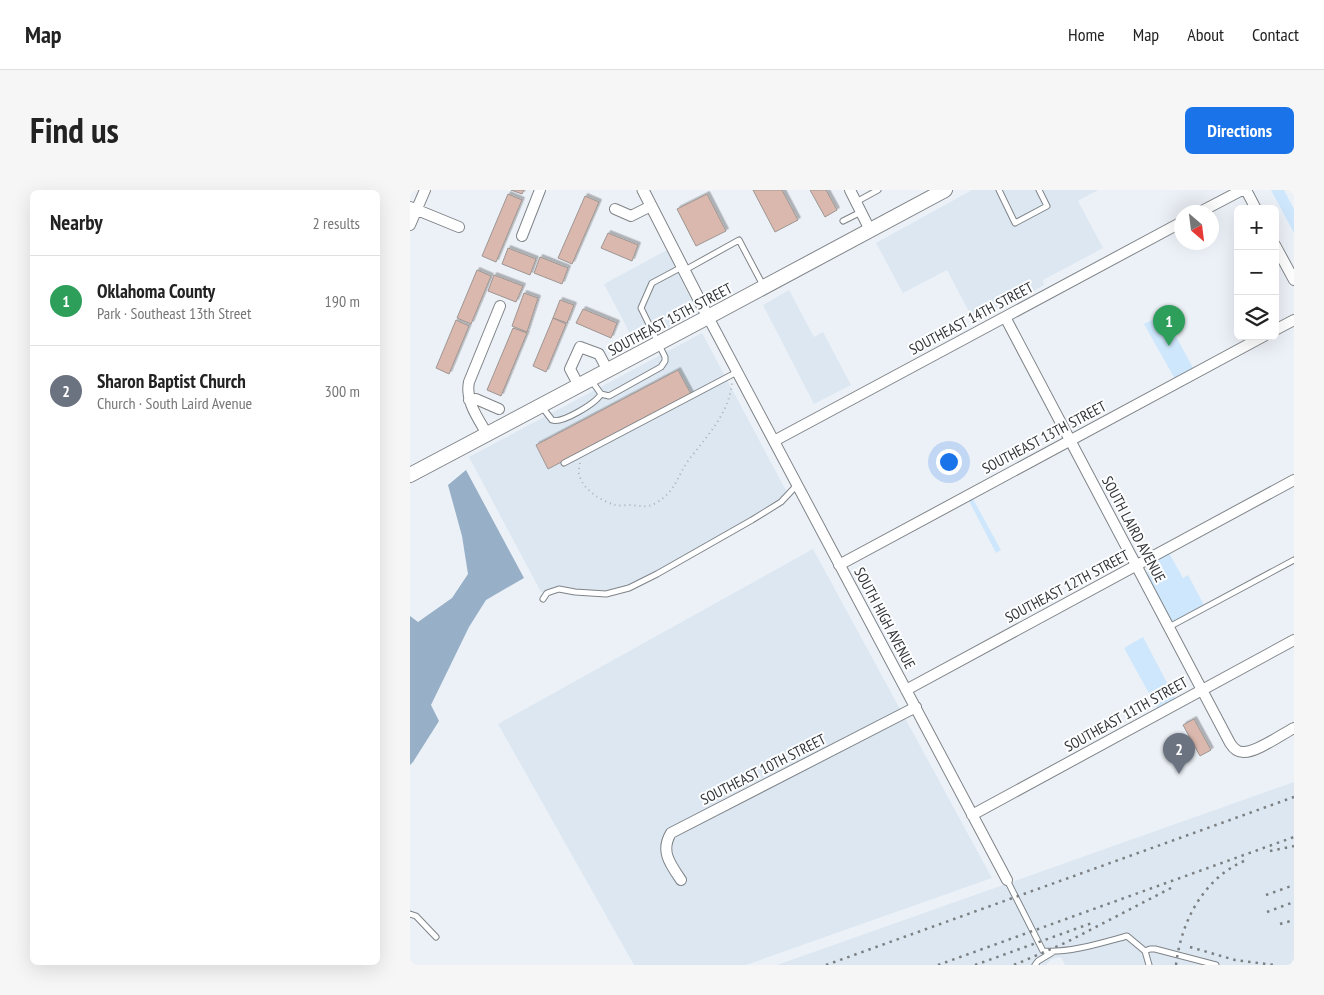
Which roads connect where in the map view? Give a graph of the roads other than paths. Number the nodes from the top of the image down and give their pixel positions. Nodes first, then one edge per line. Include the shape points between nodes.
1 (425, 190) edge
2 (540, 190) edge
3 (643, 190) edge
4 (850, 190) edge
5 (878, 190) edge
6 (945, 190) edge
7 (999, 190) edge
8 (1039, 190) edge
9 (1242, 190) edge
10 (1246, 190) edge
11 (1213, 205) edge
12 (1254, 205) edge
13 (651, 206) junction
14 (858, 207) junction
15 (413, 208) edge
16 (615, 209) dead end
17 (843, 221) dead end
18 (410, 225) edge
19 (1174, 226) edge
20 (459, 227) dead end
21 (870, 230) junction
22 (522, 236) dead end
23 (1278, 250) edge
24 (683, 268) junction
25 (1294, 280) edge
26 (764, 287) junction
27 (500, 306) dead end
28 (1005, 317) junction
29 (708, 318) junction
30 (1294, 320) edge
31 (1279, 328) edge
32 (1257, 340) edge
33 (659, 343) junction
34 (608, 371) junction
35 (735, 374) junction
36 (585, 383) junction
37 (601, 394) junction
38 (468, 400) junction
39 (542, 405) junction
40 (499, 410) dead end
41 (487, 434) junction
42 (1070, 440) junction
43 (774, 441) junction
44 (564, 464) dead end
45 (410, 475) edge
46 (1294, 480) edge
47 (797, 485) junction
48 (1294, 560) edge
49 (839, 565) junction
50 (1136, 565) junction
51 (543, 599) dead end
52 (1170, 627) junction
53 (1294, 640) edge
54 (1202, 689) junction
55 (906, 690) junction
56 (916, 708) junction
57 (1294, 728) edge
58 (972, 815) junction
59 (681, 880) dead end
60 (1007, 880) joint
61 (410, 914) edge
62 (436, 937) dead end
63 (1145, 951) junction
64 (1054, 952) junction
65 (1035, 965) edge
66 (1149, 965) edge
67 (1216, 965) edge

1 - 15 street
2 - 22 street
3 - 13 street, SOUTH HIGH AVENUE
4 - 14 street
5 - 14 lane
6 - 21 main road, SOUTHEAST 15TH STREET
7 - 8 lane via 1015,223 1047,206
9 - 11 street
10 - 12 street
13 - 16 street via 631,216
13 - 24 street, SOUTH HIGH AVENUE
14 - 17 lane
14 - 21 street
15 - 18 street
15 - 20 street
19 - 28 street, SOUTHEAST 14TH STREET
21 - 26 main road, SOUTHEAST 15TH STREET
23 - 25 street
24 - 26 lane via 739,240
24 - 29 street, SOUTH HIGH AVENUE
24 - 33 lane via 652,283 641,308
26 - 29 main road, SOUTHEAST 15TH STREET
27 - 38 street via 469,382
28 - 42 street, SOUTH LAIRD AVENUE
28 - 43 street, SOUTHEAST 14TH STREET
29 - 33 main road, SOUTHEAST 15TH STREET
29 - 35 street, SOUTH HIGH AVENUE
30 - 31 street
32 - 42 street, SOUTHEAST 13TH STREET
33 - 34 main road, SOUTHEAST 15TH STREET
33 - 37 lane via 665,357 661,368 609,396
34 - 36 main road, SOUTHEAST 15TH STREET
34 - 36 street via 599,354 580,347 570,369
35 - 43 street, SOUTH HIGH AVENUE
35 - 44 lane
36 - 37 lane
36 - 39 main road, SOUTHEAST 15TH STREET
37 - 39 lane via 592,404 560,421 552,420
38 - 40 street via 476,399
38 - 41 street
39 - 41 main road, SOUTHEAST 15TH STREET
41 - 45 main road, SOUTHEAST 15TH STREET
42 - 49 street, SOUTHEAST 13TH STREET
42 - 50 street, SOUTH LAIRD AVENUE
43 - 47 street, SOUTH HIGH AVENUE
46 - 50 street, SOUTHEAST 12TH STREET
47 - 49 street, SOUTH HIGH AVENUE
47 - 51 lane via 781,502 759,516 628,588 606,594 559,589 547,593
48 - 52 lane
49 - 55 street, SOUTH HIGH AVENUE
50 - 52 street, SOUTH LAIRD AVENUE
50 - 55 street, SOUTHEAST 12TH STREET
52 - 54 street, SOUTH LAIRD AVENUE
53 - 54 street, SOUTHEAST 11TH STREET
54 - 57 street, SOUTH LAIRD AVENUE via 1230,743 1240,752 1256,748
54 - 58 street, SOUTHEAST 11TH STREET
55 - 56 street, SOUTH HIGH AVENUE
56 - 58 street, SOUTH HIGH AVENUE
56 - 59 street, SOUTHEAST 10TH STREET via 671,834 665,842 666,855
58 - 60 street, SOUTH HIGH AVENUE
60 - 64 lane, SOUTH HIGH AVENUE via 1043,951
61 - 62 lane
63 - 64 lane via 1127,936
63 - 66 lane
63 - 67 lane via 1155,949
64 - 65 lane

